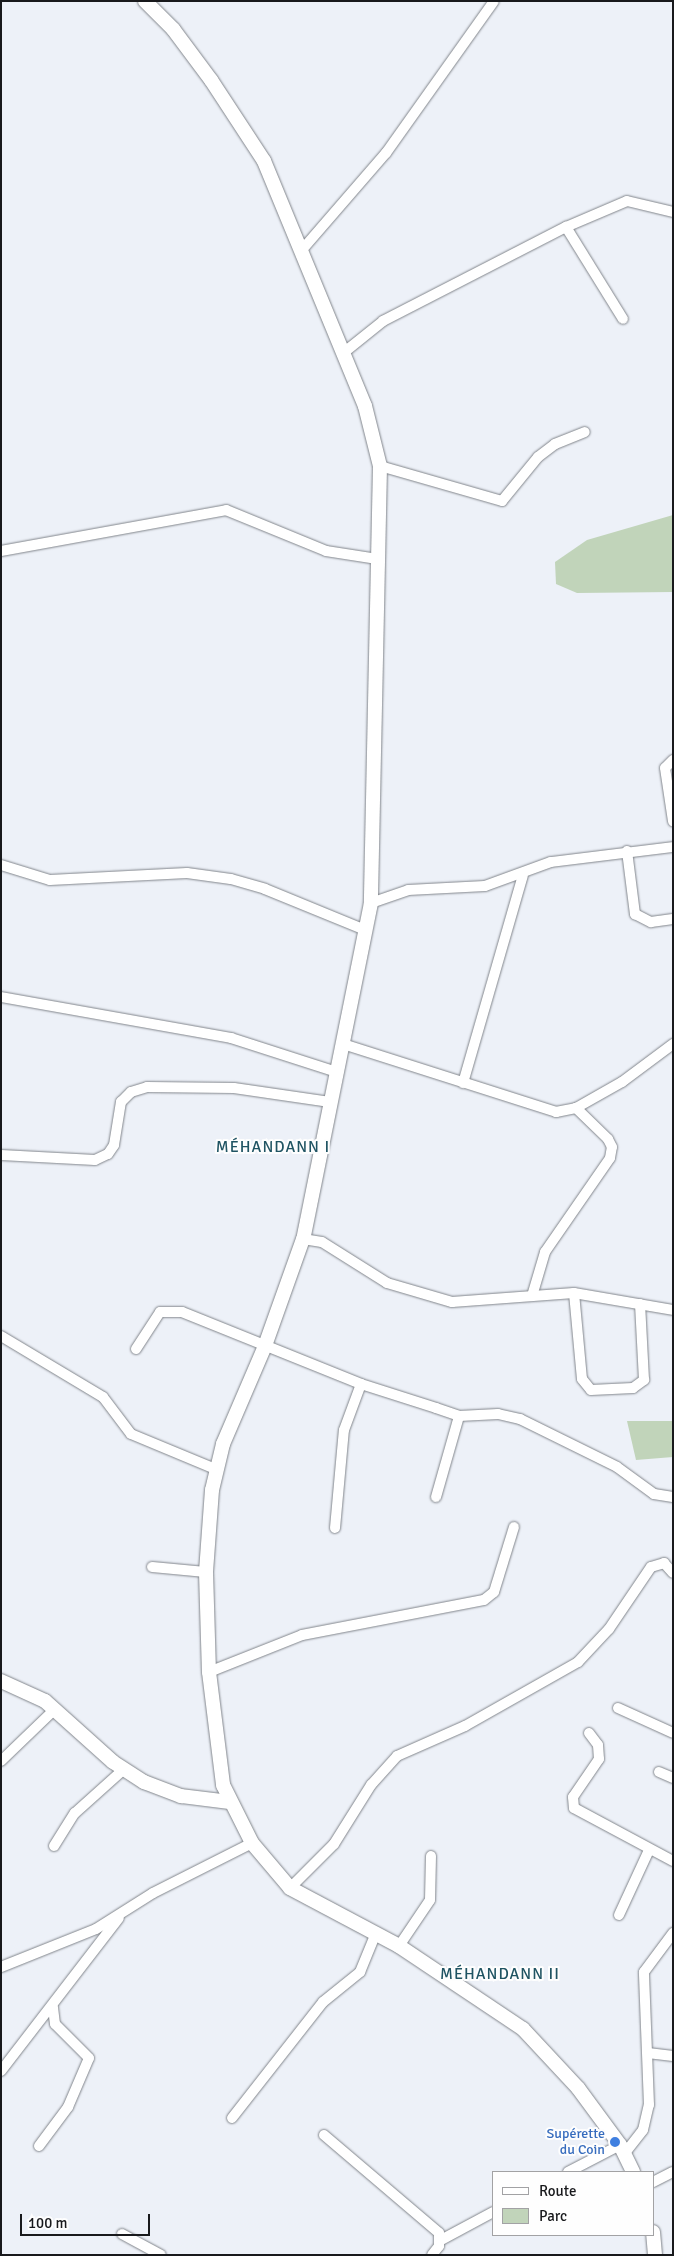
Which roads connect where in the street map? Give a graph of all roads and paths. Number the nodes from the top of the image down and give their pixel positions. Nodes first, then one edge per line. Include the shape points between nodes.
1 (145, 1) edge
2 (494, 1) edge
3 (673, 212) edge
4 (566, 227) junction
5 (301, 251) junction
6 (623, 319) dead end
7 (342, 354) junction
8 (585, 432) dead end
9 (380, 466) junction
10 (1, 551) edge
11 (377, 559) junction
12 (673, 760) edge
13 (673, 821) edge
14 (673, 847) edge
15 (626, 851) junction
16 (1, 865) edge
17 (523, 875) junction
18 (371, 903) junction
19 (673, 919) edge
20 (366, 930) junction
21 (1, 996) edge
22 (343, 1044) junction
23 (673, 1044) edge
24 (337, 1072) junction
25 (463, 1084) junction
26 (330, 1102) junction
27 (576, 1108) junction
28 (1, 1155) edge
29 (303, 1238) junction
30 (574, 1293) junction
31 (532, 1296) junction
32 (640, 1304) junction
33 (673, 1310) edge
34 (1, 1336) edge
35 (266, 1346) junction
36 (136, 1349) dead end
37 (361, 1384) junction
38 (459, 1416) junction
39 (215, 1470) junction
40 (436, 1497) dead end
41 (673, 1497) edge
42 (514, 1527) dead end
43 (335, 1528) dead end
44 (152, 1568) dead end
45 (206, 1572) junction
46 (673, 1572) edge
47 (208, 1672) junction
48 (1, 1681) edge
49 (618, 1708) dead end
50 (54, 1709) junction
51 (589, 1733) dead end
52 (673, 1733) edge
53 (1, 1761) edge
54 (123, 1770) junction
55 (659, 1772) dead end
56 (673, 1778) edge
57 (229, 1802) junction
58 (252, 1843) junction
59 (54, 1846) dead end
60 (648, 1850) junction
61 (431, 1856) dead end
62 (673, 1860) edge
63 (290, 1888) junction
64 (121, 1915) junction
65 (619, 1915) dead end
66 (376, 1933) junction
67 (673, 1933) edge
68 (399, 1946) junction
69 (1, 1968) edge
70 (53, 2007) junction
71 (648, 2053) junction
72 (673, 2056) edge
73 (1, 2071) edge
74 (232, 2118) dead end
75 (324, 2135) dead end
76 (39, 2146) dead end
77 (623, 2149) junction
78 (570, 2171) edge
79 (633, 2171) edge
80 (673, 2172) edge
81 (654, 2182) edge
82 (492, 2213) edge
83 (122, 2234) dead end
84 (653, 2236) edge
85 (441, 2240) junction
86 (161, 2255) edge
87 (432, 2255) edge
88 (655, 2255) edge

1 - 5 street via 173,29 247,131
2 - 5 street via 386,153
3 - 4 street via 627,201
4 - 6 street
4 - 7 street via 383,321
5 - 7 street
7 - 9 street via 367,413
8 - 9 street via 555,444 538,457 502,501
9 - 11 street
10 - 11 street via 226,510 326,551
11 - 18 street
12 - 13 street via 665,768
14 - 15 street
15 - 17 street via 551,862
15 - 19 street via 635,914 651,922
16 - 20 street via 50,880 187,873 231,880 266,889
17 - 18 street via 485,886 408,890
17 - 25 street
18 - 20 street
20 - 22 street
21 - 24 street via 231,1038
22 - 24 street
22 - 25 street
23 - 27 street via 649,1066
24 - 26 street
25 - 27 street via 556,1112
26 - 28 street via 234,1088 147,1087 131,1092 121,1102 114,1146 108,1154 95,1160
26 - 29 street
27 - 31 street via 608,1139 611,1153 545,1252
29 - 31 street via 322,1242 387,1283 452,1302
29 - 35 street
30 - 31 street
30 - 32 street
30 - 32 street via 582,1379 591,1390 633,1388 644,1380
32 - 33 street
34 - 39 street via 102,1397 131,1434
35 - 36 street via 169,1308 154,1318
35 - 37 street
35 - 39 street
37 - 38 street
37 - 43 street via 344,1430
38 - 40 street
38 - 41 street via 498,1414 520,1419 617,1467 654,1494
39 - 45 street
42 - 47 street via 494,1592 484,1600 302,1634
44 - 45 street
45 - 47 street
46 - 63 street via 664,1564 651,1567 609,1629 578,1662 465,1726 397,1756 371,1784 334,1844
47 - 57 street via 214,1731
48 - 50 street
49 - 52 street
50 - 53 street
50 - 54 street
51 - 60 street via 598,1745 599,1758 573,1797 574,1808
54 - 57 street via 181,1796
54 - 59 street via 75,1813
55 - 56 street
57 - 58 street
58 - 63 street
58 - 64 street via 153,1893
60 - 62 street
60 - 65 street
61 - 68 street via 430,1900
63 - 66 street
64 - 69 street
64 - 70 street
66 - 68 street
66 - 74 street via 360,1972 323,2002
67 - 71 street via 644,1972
68 - 77 street via 523,2030 578,2088
70 - 73 street
70 - 76 street via 55,2024 89,2058 68,2107
71 - 72 street
71 - 77 street via 649,2104 643,2130
75 - 85 street via 400,2197 439,2233
77 - 78 street
77 - 79 street
80 - 81 street
82 - 85 street
83 - 86 street
84 - 88 street
85 - 87 street

